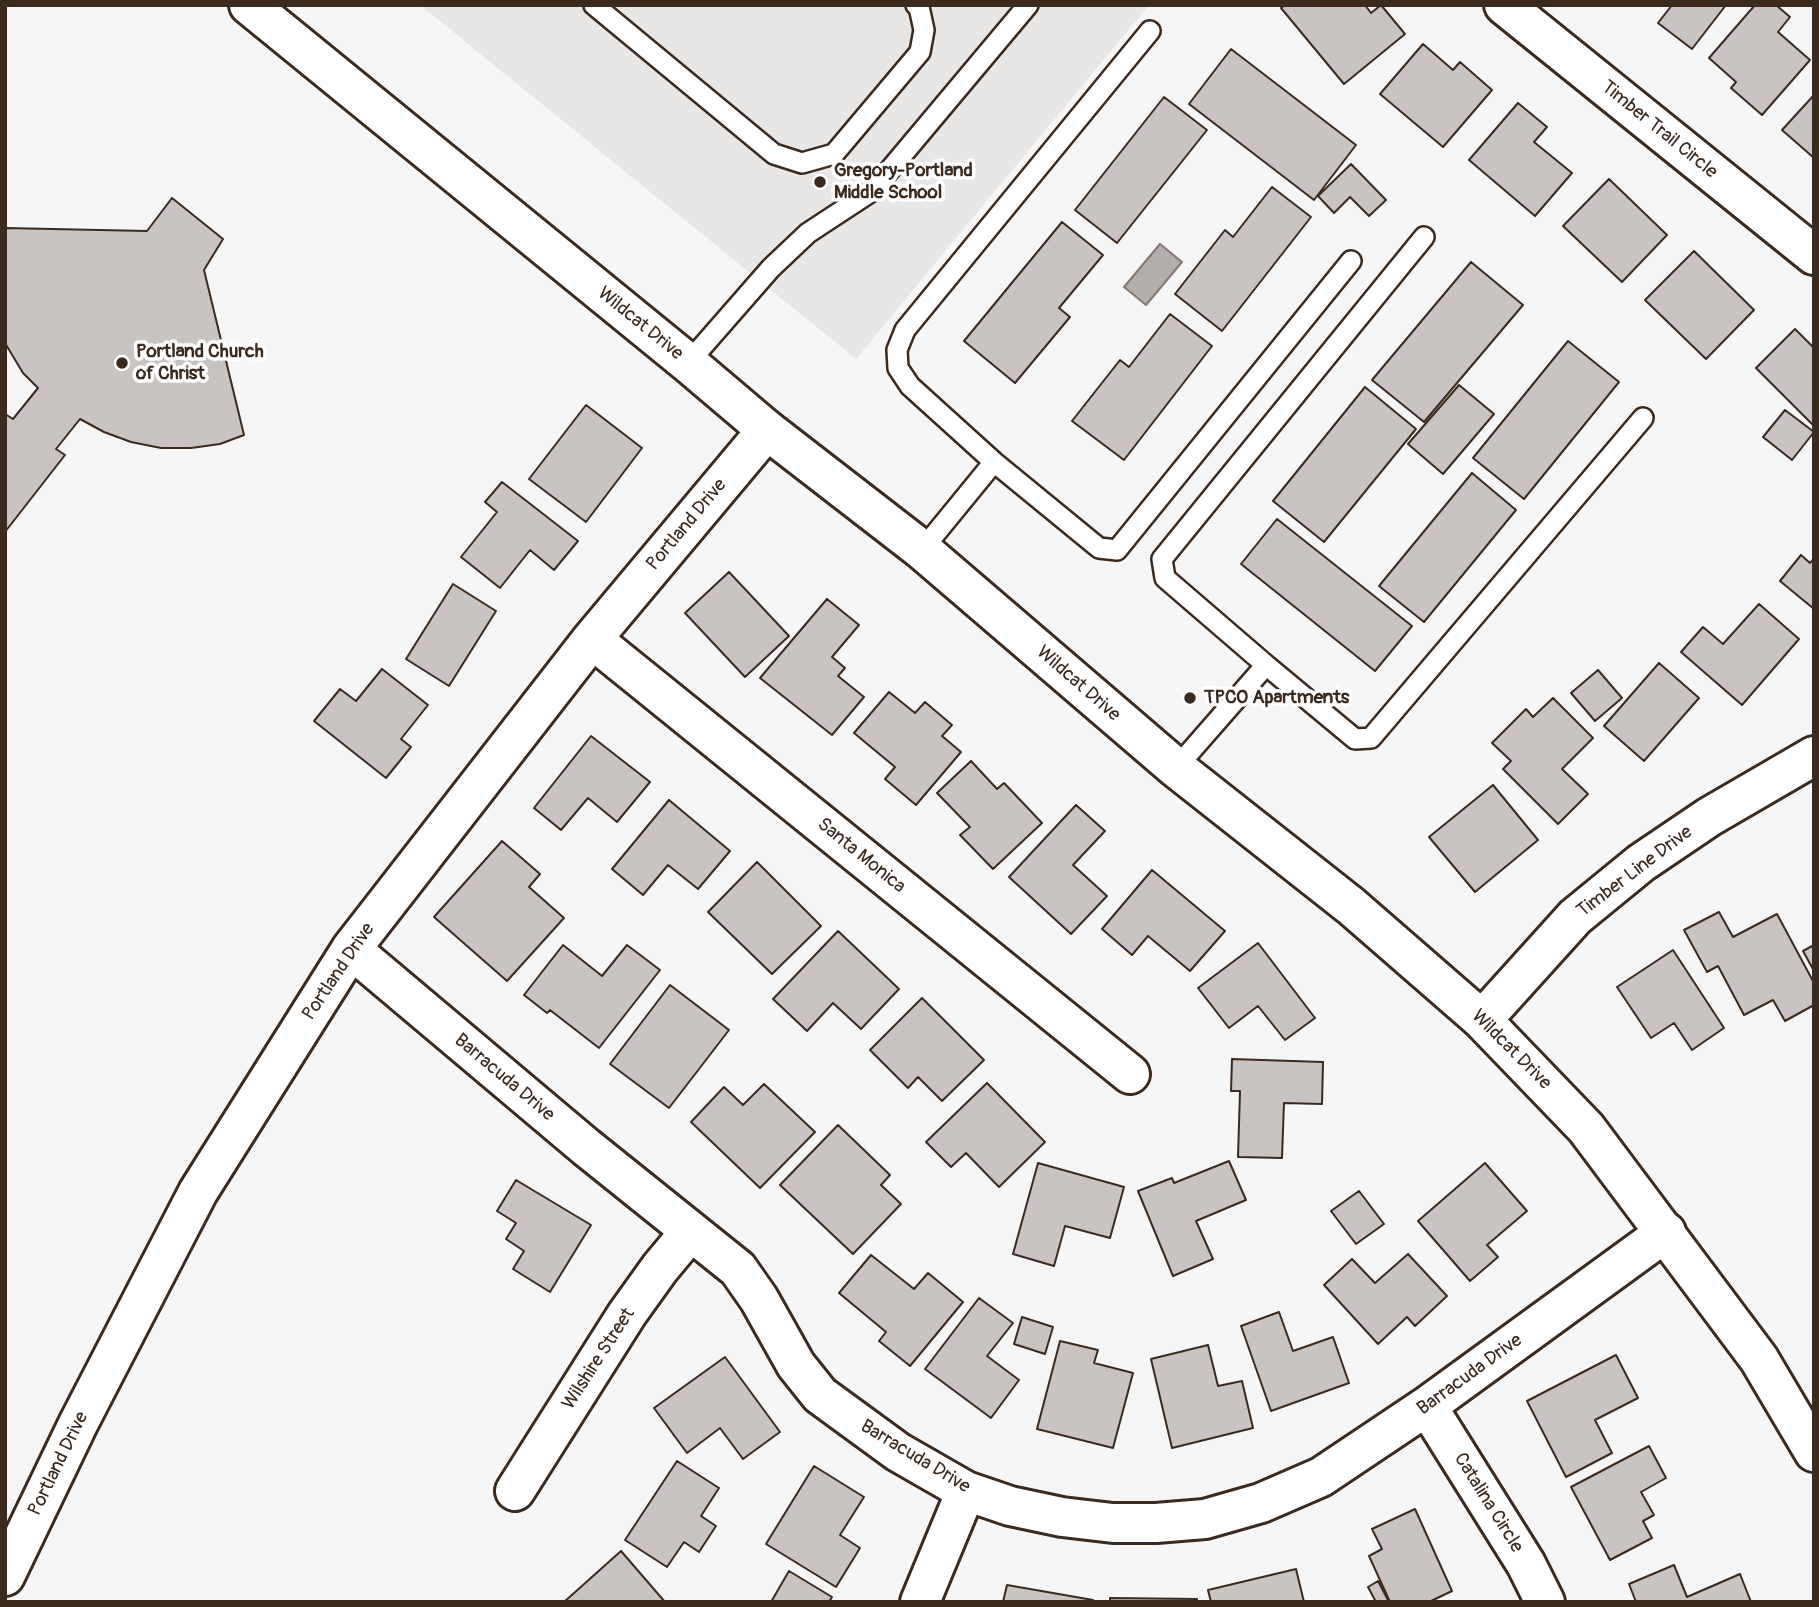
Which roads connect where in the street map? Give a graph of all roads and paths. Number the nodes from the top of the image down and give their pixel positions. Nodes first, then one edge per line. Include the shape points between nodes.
1 (248, 5) edge
2 (594, 5) edge
3 (916, 5) edge
4 (1504, 5) edge
5 (1025, 6) edge
6 (1150, 31) dead end
7 (1424, 237) dead end
8 (1814, 255) edge
9 (1351, 261) dead end
10 (688, 363) junction
11 (1643, 418) dead end
12 (767, 430) junction
13 (994, 462) junction
14 (922, 550) junction
15 (592, 639) junction
16 (1266, 665) junction
17 (1814, 756) edge
18 (1177, 768) junction
19 (351, 949) junction
20 (1482, 1020) junction
21 (1130, 1074) dead end
22 (690, 1232) junction
23 (1665, 1232) junction
24 (1427, 1406) junction
25 (1814, 1452) edge
26 (515, 1491) dead end
27 (966, 1491) junction
28 (5, 1576) edge
29 (920, 1602) edge
30 (1545, 1602) edge

1 - 10 street, Wildcat Drive
2 - 3 lane via 774,155 802,163 834,154 920,52 924,30
4 - 8 street, Timber Trail Circle
5 - 10 lane via 872,191 808,233
6 - 13 lane via 905,330 897,350 898,368 910,386
7 - 16 lane via 1162,559 1165,578
9 - 13 lane via 1117,550 1099,548
10 - 12 street, Wildcat Drive
11 - 16 lane via 1371,738 1355,739
12 - 14 street, Wildcat Drive
12 - 15 street, Portland Drive
13 - 14 lane
14 - 18 street, Wildcat Drive
15 - 19 street, Portland Drive
15 - 21 street, Santa Monica
16 - 18 lane
17 - 20 street, Timber Line Drive via 1641,863 1575,917
18 - 20 street, Wildcat Drive via 1351,906
19 - 22 street, Barracuda Drive
19 - 28 street, Portland Drive via 198,1192
20 - 23 street, Wildcat Drive via 1586,1128
22 - 26 street, Wilshire Street via 627,1314
22 - 27 street, Barracuda Drive via 738,1269 796,1365 820,1395 898,1452
23 - 24 street, Barracuda Drive
23 - 25 street, Wildcat Drive via 1759,1359
24 - 27 street, Barracuda Drive via 1321,1477 1261,1503 1206,1519 1113,1523 1010,1506
24 - 30 street, Catalina Circle via 1519,1552
27 - 29 street

